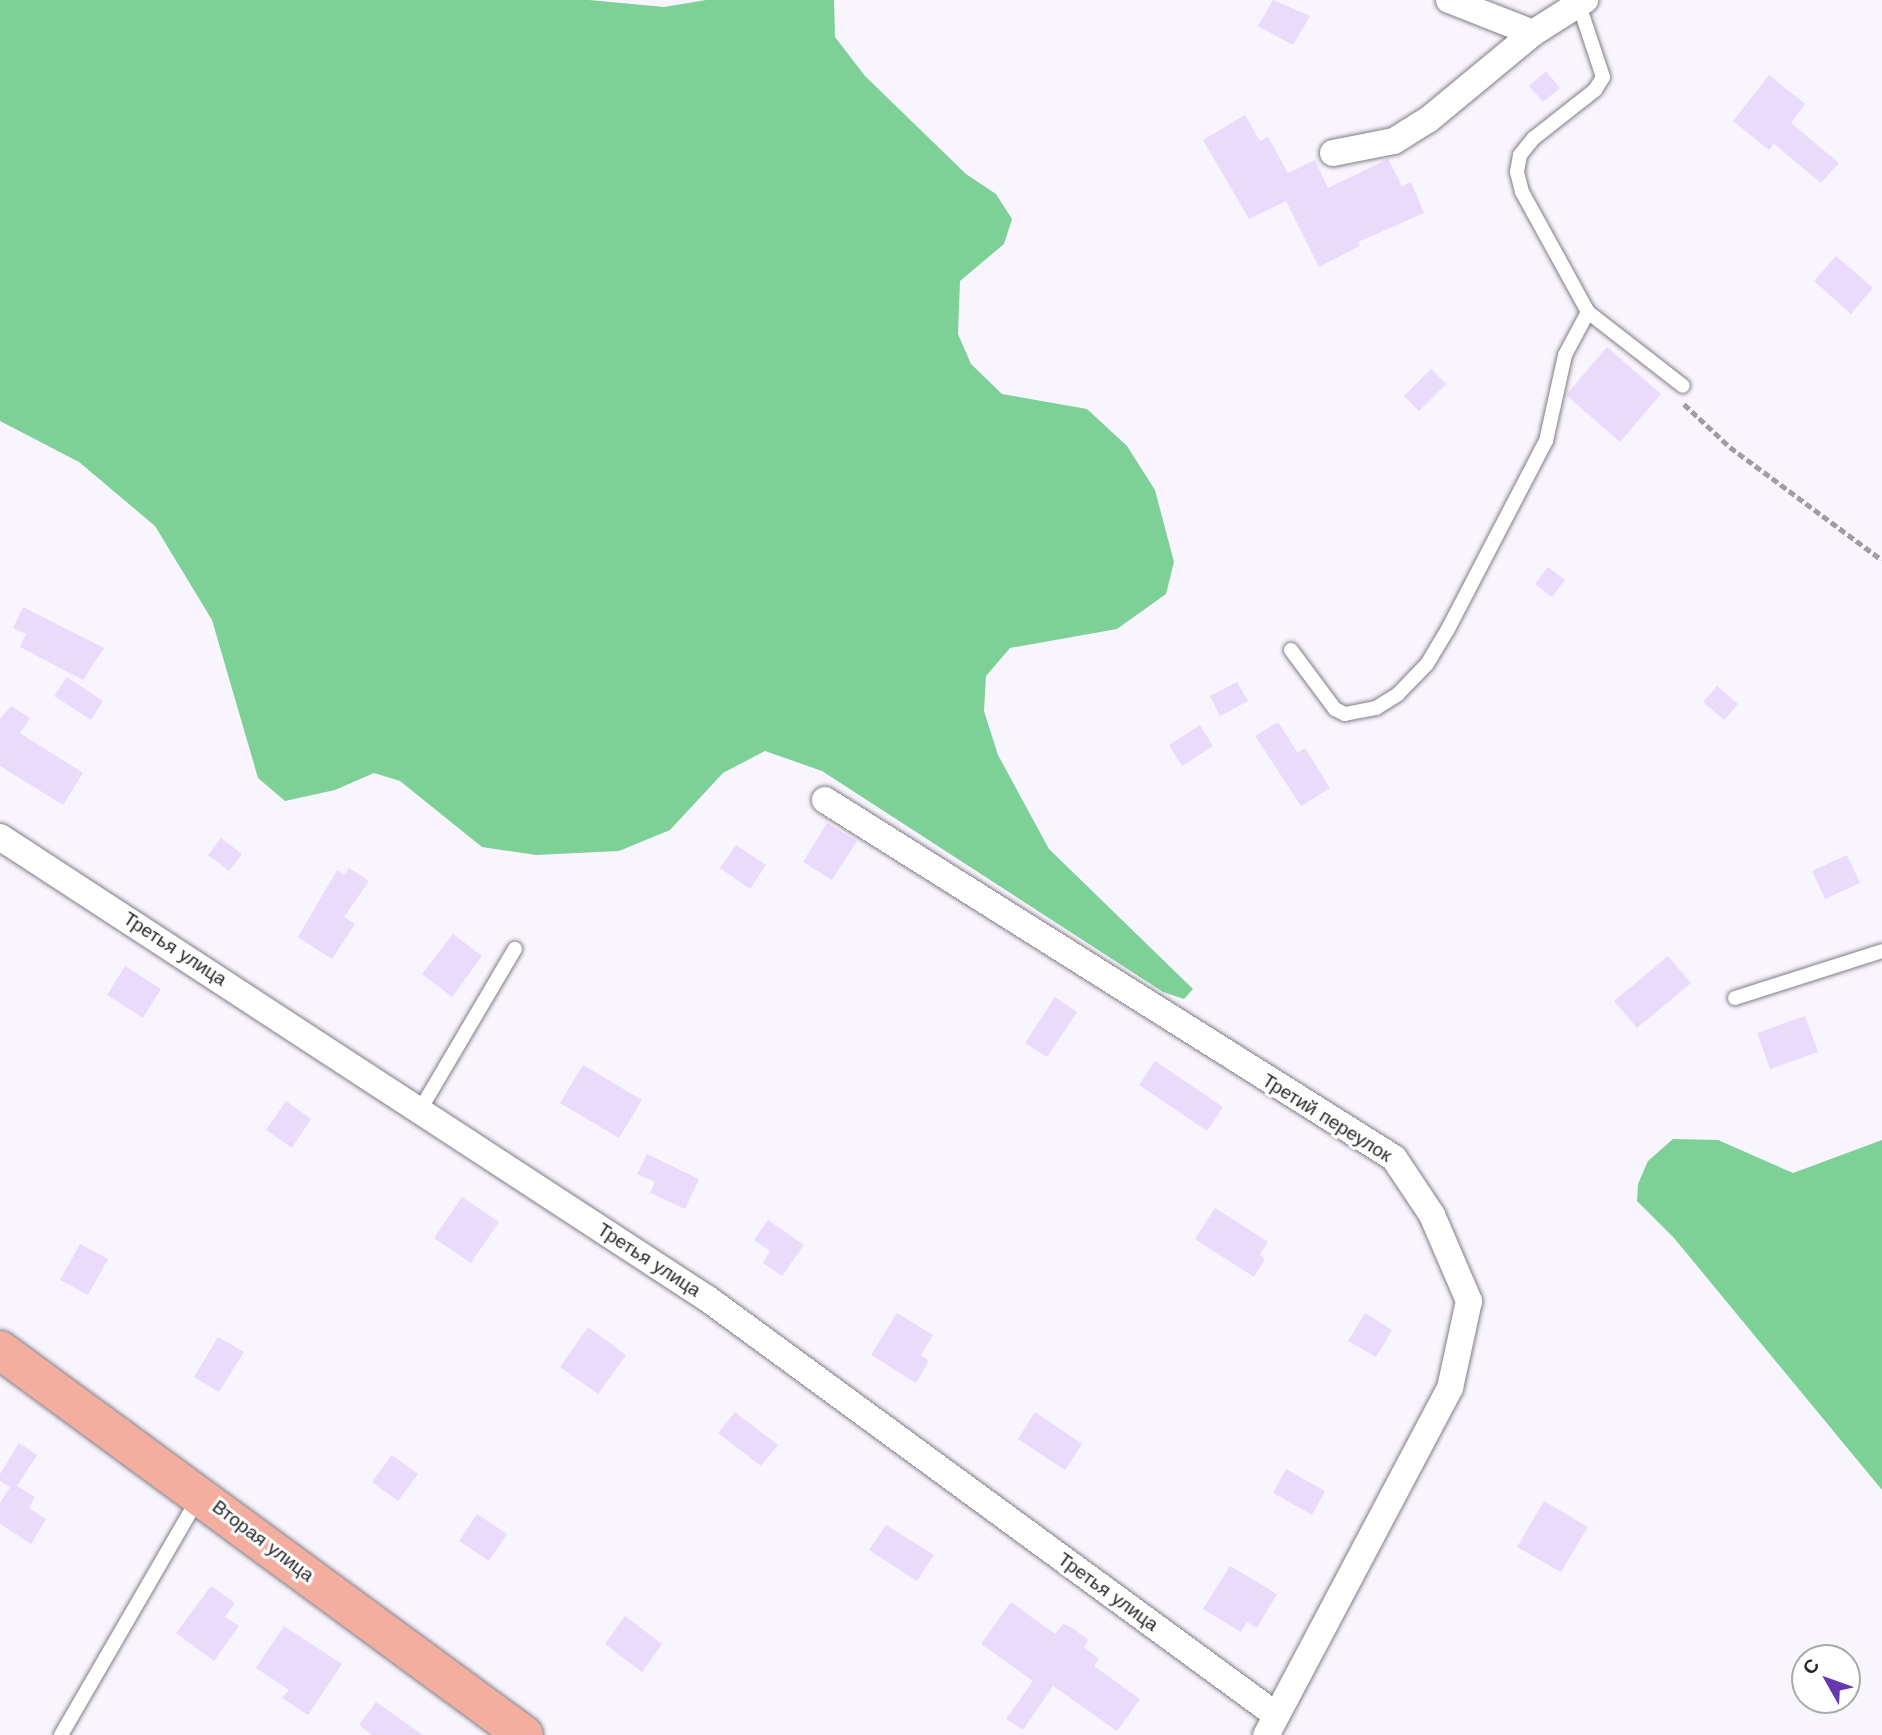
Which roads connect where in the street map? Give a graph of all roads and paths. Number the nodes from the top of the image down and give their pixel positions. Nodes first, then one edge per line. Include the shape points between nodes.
1 (1449, 0) edge
2 (1582, 2) edge
3 (1533, 33) junction
4 (1333, 153) dead end
5 (1588, 312) junction
6 (1683, 386) joint
7 (1882, 560) edge
8 (1291, 650) dead end
9 (825, 800) dead end
10 (0, 838) edge
11 (514, 949) dead end
12 (1882, 951) edge
13 (1735, 998) dead end
14 (419, 1110) junction
15 (0, 1350) edge
16 (200, 1494) junction
17 (1271, 1725) edge
18 (61, 1735) edge
19 (524, 1735) edge

1 - 3 street
2 - 3 street
2 - 5 lane via 1603,77 1595,90 1534,138 1520,155 1517,172 1534,216
3 - 4 street via 1427,120 1394,141
5 - 6 lane
5 - 8 lane via 1565,355 1546,441 1427,664 1398,694 1376,708 1345,714 1335,709
6 - 7 path via 1684,405 1730,447
9 - 17 street, Третий переулок via 1394,1158 1432,1215 1469,1301 1450,1388
10 - 14 street, Третья улица
11 - 14 lane
12 - 13 lane
14 - 17 street, Третья улица via 708,1299
15 - 16 main road, Вторая улица
16 - 18 lane
16 - 19 main road, Вторая улица

